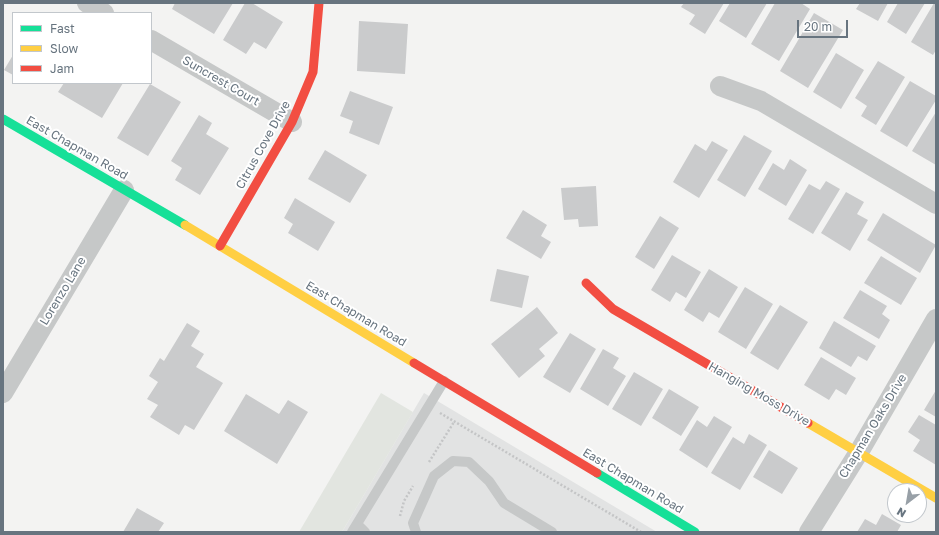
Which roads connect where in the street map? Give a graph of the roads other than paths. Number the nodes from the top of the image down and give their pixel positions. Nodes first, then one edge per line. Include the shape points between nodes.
1 (87, 3) edge
2 (319, 3) edge
3 (102, 12) edge
4 (152, 41) edge
5 (720, 86) dead end
6 (3, 119) edge
7 (292, 122) junction
8 (124, 190) junction
9 (936, 204) edge
10 (220, 246) junction
11 (586, 283) dead end
12 (936, 319) edge
13 (444, 381) junction
14 (3, 393) edge
15 (859, 452) junction
16 (936, 498) edge
17 (355, 528) edge
18 (365, 532) edge
19 (416, 532) edge
20 (552, 532) edge
21 (695, 532) edge
22 (809, 532) edge

1 - 3 street
2 - 7 street, Citrus Cove Drive via 313,72
4 - 7 street, Suncrest Court
5 - 9 street via 761,101
6 - 8 street, East Chapman Road
7 - 10 street, Citrus Cove Drive
8 - 10 street, East Chapman Road
8 - 14 street, Lorenzo Lane
10 - 13 street, East Chapman Road
11 - 15 street, Hanging Moss Drive via 613,309
12 - 15 street, Chapman Oaks Drive
13 - 17 lane
13 - 21 street, East Chapman Road
15 - 16 street, Hanging Moss Drive
15 - 22 street, Chapman Oaks Drive
17 - 18 lane
19 - 20 lane via 413,523 434,476 452,461 469,462 489,481 504,503

